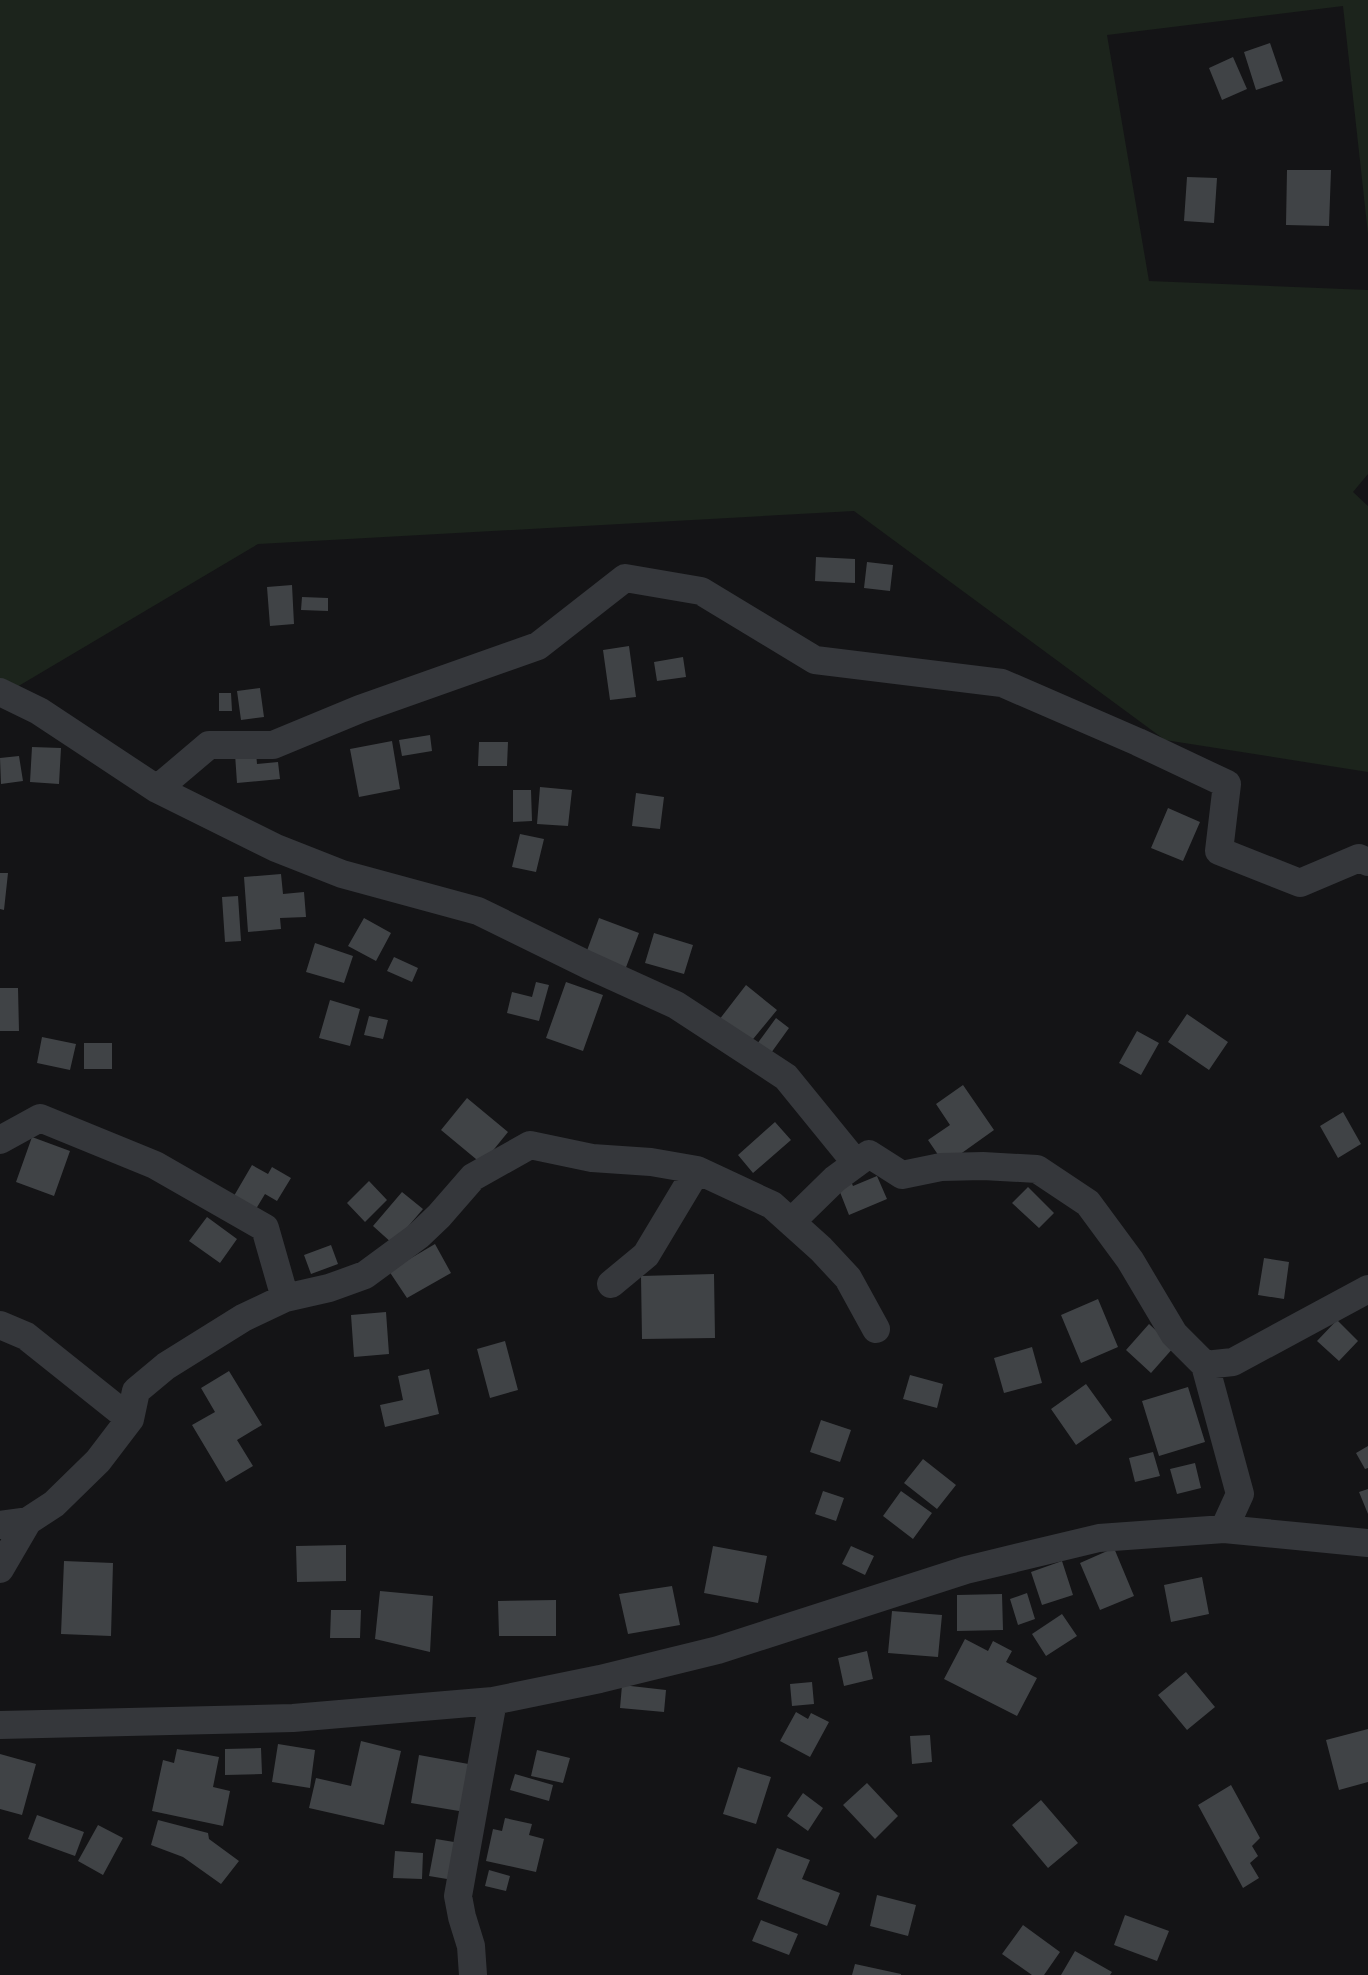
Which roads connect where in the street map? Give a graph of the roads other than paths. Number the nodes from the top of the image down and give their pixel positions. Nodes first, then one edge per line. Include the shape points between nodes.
1 (0, 692) edge
2 (157, 789) junction
3 (1368, 862) edge
4 (0, 1140) edge
5 (856, 1164) junction
6 (697, 1170) junction
7 (791, 1222) junction
8 (612, 1284) dead end
9 (1368, 1289) edge
10 (285, 1298) junction
11 (0, 1324) edge
12 (876, 1329) dead end
13 (1205, 1365) junction
14 (130, 1419) junction
15 (28, 1520) junction
16 (0, 1524) edge
17 (1224, 1530) junction
18 (1368, 1543) edge
19 (0, 1569) edge
20 (493, 1701) junction
21 (0, 1725) edge
22 (473, 1975) edge

1 - 2 street via 39,710
2 - 3 street via 209,745 273,745 360,709 538,646 626,578 701,591 815,660 1002,683 1138,742 1226,784 1219,851 1300,884 1359,858
2 - 5 street via 276,848 342,874 478,912 676,1005 786,1077
4 - 10 street via 40,1118 155,1165 265,1228
5 - 7 street via 835,1179
5 - 13 street via 869,1154 902,1175 941,1167 1037,1169 1088,1203 1130,1260 1174,1334
6 - 7 street via 772,1205
6 - 8 street via 646,1255
6 - 10 street via 651,1162 592,1158 530,1145 473,1177 418,1236 365,1275 329,1288
7 - 12 street via 848,1278
9 - 13 street via 1233,1362
10 - 14 street via 243,1318 166,1366 136,1391
11 - 14 street via 26,1336
13 - 17 street via 1240,1494
14 - 15 street via 98,1461 54,1504
15 - 16 street
15 - 19 street
17 - 18 street
17 - 20 street via 1098,1538 966,1570 718,1650
20 - 21 street via 293,1718
20 - 22 street via 458,1896 471,1946

